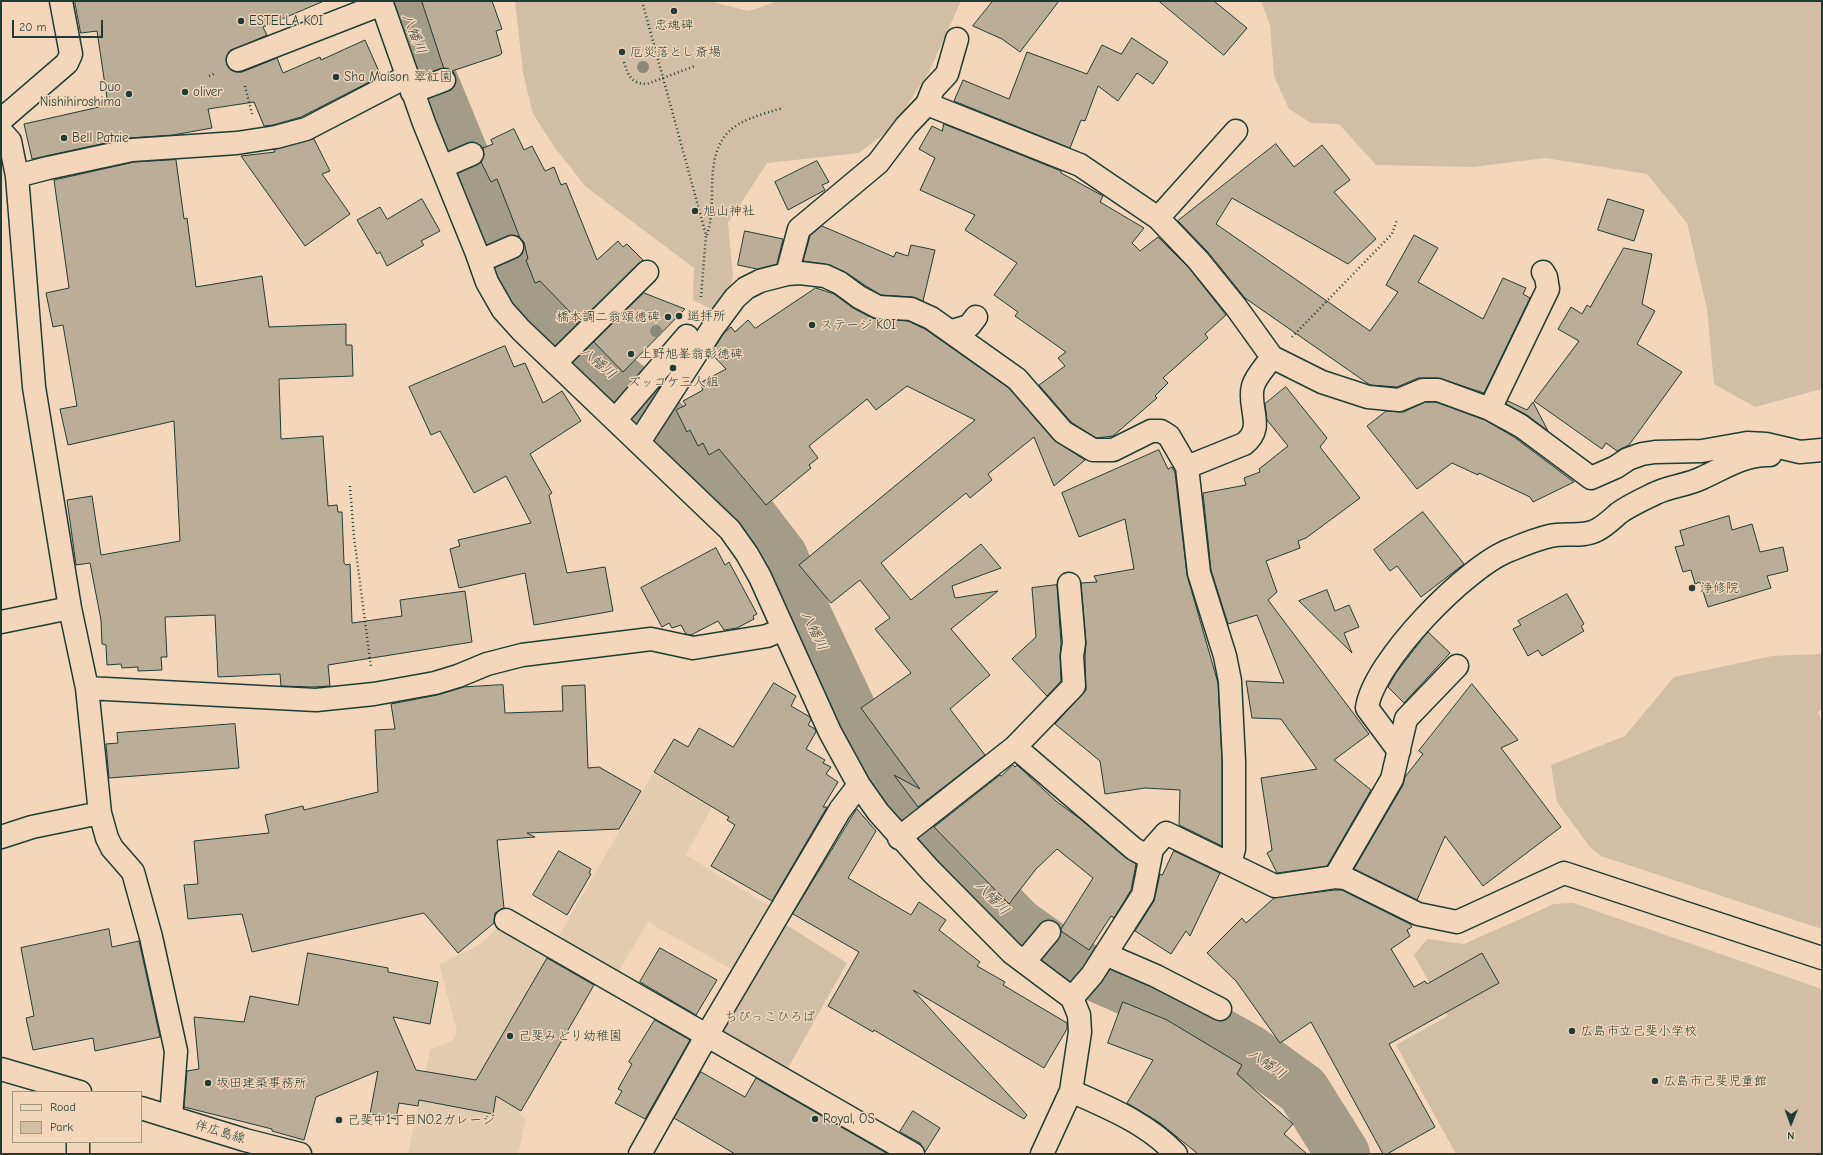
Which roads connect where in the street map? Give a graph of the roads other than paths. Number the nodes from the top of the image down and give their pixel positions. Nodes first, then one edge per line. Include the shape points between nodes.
1 (61, 1) edge
2 (388, 3) edge
3 (957, 39) dead end
4 (238, 60) road end
5 (423, 84) junction
6 (927, 104) junction
7 (1, 120) edge
8 (1, 130) edge
9 (1236, 132) dead end
10 (17, 176) junction
11 (1158, 218) junction
12 (648, 272) dead end
13 (1543, 272) dead end
14 (787, 274) junction
15 (976, 317) dead end
16 (952, 331) junction
17 (687, 336) dead end
18 (569, 348) junction
19 (1272, 357) junction
20 (1490, 409) junction
21 (616, 418) junction
22 (645, 433) junction
23 (1822, 450) edge
24 (1800, 452) junction
25 (1187, 467) junction
26 (1069, 584) dead end
27 (70, 608) junction
28 (1, 622) edge
29 (783, 629) junction
30 (1457, 666) dead end
31 (87, 688) junction
32 (1015, 748) junction
33 (1399, 751) junction
34 (859, 786) junction
35 (100, 813) junction
36 (914, 826) junction
37 (1, 837) edge
38 (1149, 857) junction
39 (1230, 863) junction
40 (1335, 877) junction
41 (506, 920) dead end
42 (1103, 957) junction
43 (1822, 958) edge
44 (1078, 991) junction
45 (1220, 1009) dead end
46 (707, 1035) junction
47 (1, 1069) edge
48 (76, 1091) edge
49 (1072, 1091) junction
50 (142, 1108) edge
51 (171, 1117) junction
52 (78, 1143) edge
53 (78, 1154) edge
54 (300, 1154) edge
55 (640, 1154) edge
56 (913, 1154) edge
57 (1042, 1154) edge
58 (1176, 1154) edge

1 - 7 street via 71,54 67,63
2 - 4 street
2 - 5 street
3 - 6 street via 947,74 933,90
5 - 10 street via 306,129 259,140 132,150
5 - 18 street via 497,253 487,282 503,310
6 - 11 street via 1080,166
6 - 14 street via 906,126 878,164 799,228
8 - 10 street via 10,141
9 - 11 street
10 - 27 street via 32,367
11 - 19 street via 1198,260
12 - 18 street
13 - 20 street via 1548,289
14 - 16 street via 825,276 878,307 911,310
14 - 22 street via 760,281 746,288 735,298
15 - 16 street via 969,326
16 - 25 street via 1017,379 1063,432 1077,442 1093,450 1113,450 1151,431 1161,431 1169,436
17 - 21 street
18 - 21 street
19 - 20 street via 1322,382 1368,397 1399,400 1423,390 1438,390
19 - 25 street via 1254,385 1255,421 1254,433 1250,439 1244,444
20 - 24 street via 1521,426 1591,478 1628,459 1655,452 1702,451 1747,443 1766,444
21 - 22 street
22 - 29 street via 730,530 747,554
23 - 24 street
24 - 33 street via 1782,456 1758,454 1701,479 1658,492 1620,512 1590,534 1551,536 1493,558 1442,599 1389,660 1368,698 1367,708
25 - 39 street via 1198,573 1225,656 1230,681 1234,849
26 - 32 street via 1074,643 1074,686
27 - 28 street
27 - 31 street
29 - 31 street via 767,636 693,648 651,639 522,655 487,664 435,683 374,694 316,700
29 - 34 street via 830,732
30 - 33 street via 1406,719
31 - 35 street
32 - 36 street
32 - 38 street via 1134,849
33 - 40 street via 1392,779
34 - 36 street
34 - 46 street via 840,810
35 - 37 street via 32,827
35 - 51 street via 112,848 133,872 151,937 176,1051
36 - 44 street via 1012,953 1037,947
38 - 39 street via 1152,849 1166,833
38 - 42 street via 1143,895
39 - 40 street via 1275,886
40 - 43 street via 1345,878 1418,914 1457,922 1564,873
41 - 46 street
42 - 44 street
42 - 45 street via 1156,976
44 - 49 street via 1080,1032
46 - 55 street
46 - 56 street
47 - 48 street
49 - 57 street
49 - 58 street via 1120,1112 1164,1141
50 - 51 street, 伴広島線
51 - 54 street, 伴広島線
52 - 53 street

